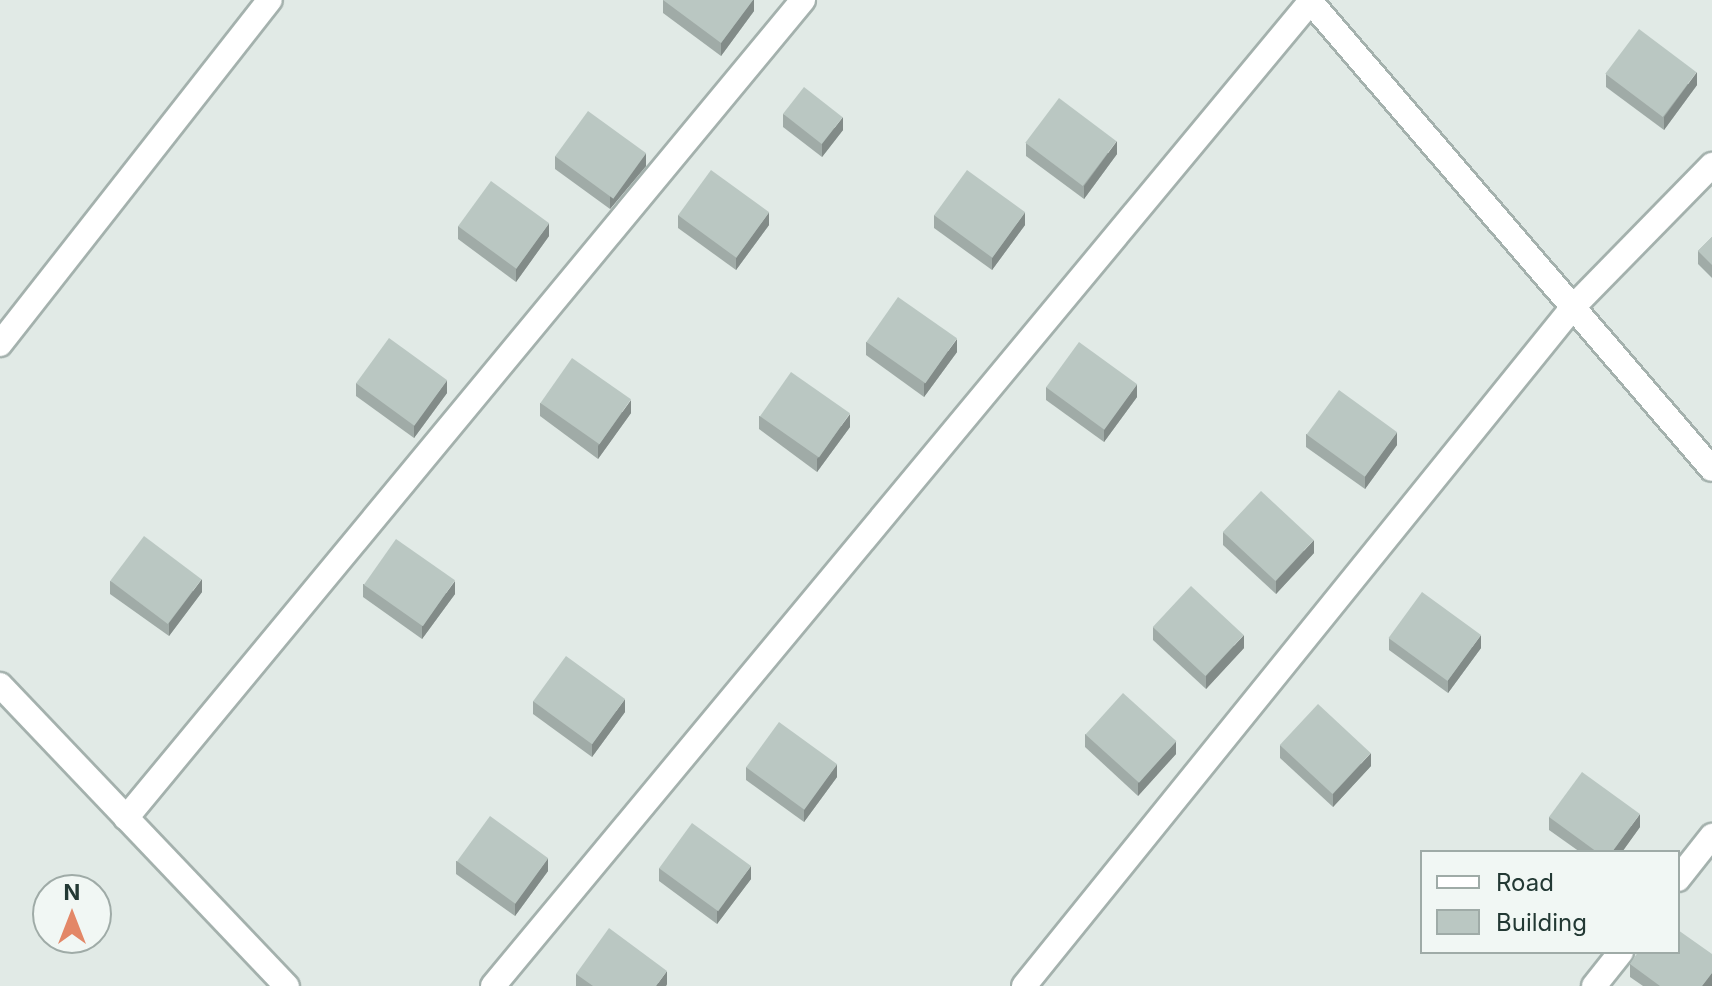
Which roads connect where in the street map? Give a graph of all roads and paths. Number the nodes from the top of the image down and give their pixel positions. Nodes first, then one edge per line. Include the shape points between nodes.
1 (270, 0) edge
2 (803, 0) edge
3 (1311, 1) edge
4 (1712, 165) edge
5 (1573, 307) junction
6 (0, 344) edge
7 (1712, 469) edge
8 (0, 685) edge
9 (126, 818) junction
10 (1712, 836) edge
11 (1680, 876) edge
12 (1619, 954) edge
13 (287, 986) edge
14 (493, 986) edge
15 (1024, 986) edge
16 (1594, 986) edge

1 - 6 street
2 - 9 street
3 - 5 street
3 - 14 street
4 - 5 street
5 - 7 street
5 - 15 street
8 - 9 street
9 - 13 street
10 - 11 street
12 - 16 street

